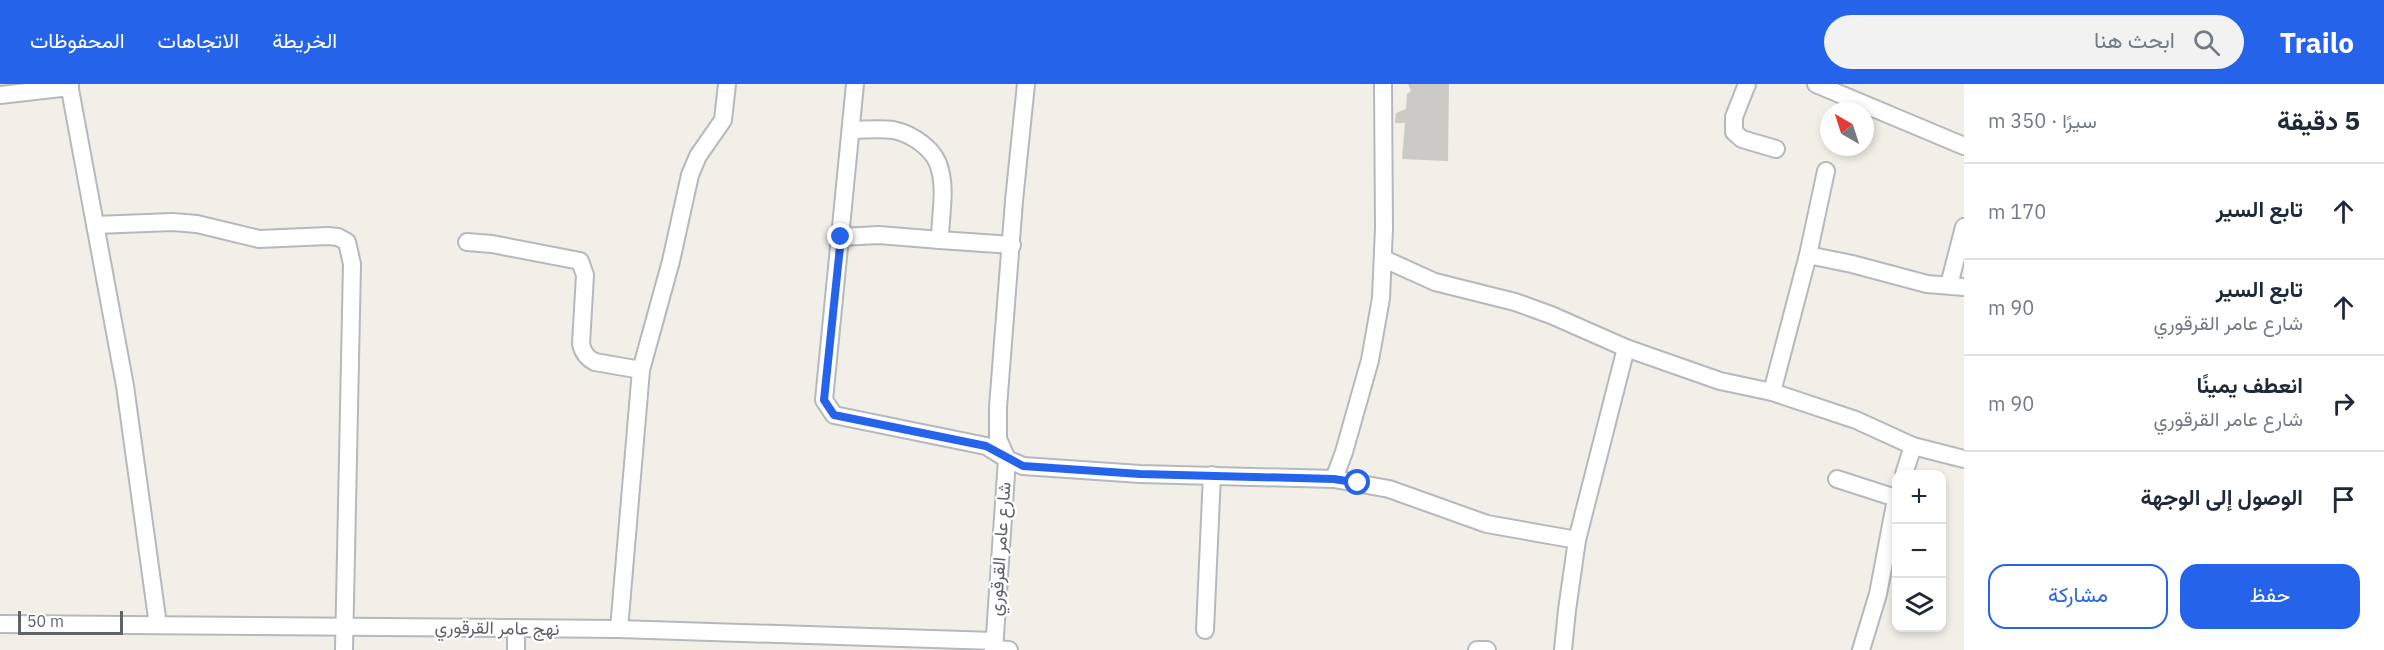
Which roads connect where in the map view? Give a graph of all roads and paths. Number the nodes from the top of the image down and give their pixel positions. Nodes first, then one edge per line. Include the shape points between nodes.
1 (727, 84) edge
2 (855, 84) edge
3 (1026, 84) edge
4 (1383, 84) edge
5 (1747, 84) edge
6 (1816, 84) edge
7 (69, 85) edge
8 (0, 95) edge
9 (851, 130) junction
10 (1964, 146) edge
11 (1776, 149) dead end
12 (1826, 171) dead end
13 (95, 225) junction
14 (1964, 227) edge
15 (841, 237) junction
16 (940, 240) junction
17 (467, 242) dead end
18 (1012, 245) junction
19 (1808, 255) junction
20 (1384, 259) junction
21 (1957, 286) edge
22 (1626, 348) junction
23 (641, 370) junction
24 (1772, 392) junction
25 (1913, 446) junction
26 (1007, 459) junction
27 (1964, 459) edge
28 (1905, 470) edge
29 (1212, 475) junction
30 (1334, 479) junction
31 (1837, 479) dead end
32 (1892, 497) edge
33 (1892, 519) edge
34 (1577, 540) junction
35 (0, 624) edge
36 (158, 625) junction
37 (346, 626) junction
38 (516, 629) junction
39 (619, 629) junction
40 (1205, 630) dead end
41 (998, 647) edge
42 (344, 650) edge
43 (516, 650) edge
44 (1477, 650) edge
45 (1487, 650) edge
46 (1563, 650) edge
47 (1861, 650) edge

1 - 23 street via 723,120 690,175
2 - 9 street, شارع عامر القرقوري
3 - 18 street
4 - 20 street
5 - 11 street via 1734,117 1734,132 1742,140
6 - 10 street
7 - 8 street
7 - 13 street
9 - 15 street, شارع عامر القرقوري
9 - 16 street via 893,130 911,136 936,157 942,186
12 - 19 street
13 - 36 street via 125,386
13 - 37 street via 173,222 259,238 328,236 347,242 352,264
14 - 21 street
15 - 16 street via 879,235
15 - 26 street, شارع عامر القرقوري via 824,400 834,415 986,446
16 - 18 street
17 - 23 street via 580,261 585,275 582,351 595,362
18 - 26 street via 998,407 998,439
19 - 21 street via 1927,284
19 - 24 street
20 - 22 street via 1435,282 1551,315
20 - 30 street via 1370,360
22 - 24 street via 1720,381
22 - 34 street
23 - 39 street
24 - 25 street via 1856,420
25 - 27 street
25 - 28 street
26 - 29 street via 1023,466
26 - 41 street, شارع عامر القرقوري
29 - 30 street
29 - 40 street
30 - 34 street via 1389,489 1487,524
31 - 32 street
33 - 47 street via 1878,594
34 - 46 street
35 - 36 street, نهج عامر القرقوري
36 - 37 street, نهج عامر القرقوري
37 - 38 street, نهج عامر القرقوري
37 - 42 street
38 - 39 street, نهج عامر القرقوري
38 - 43 street
39 - 41 street, نهج عامر القرقوري
44 - 45 street

